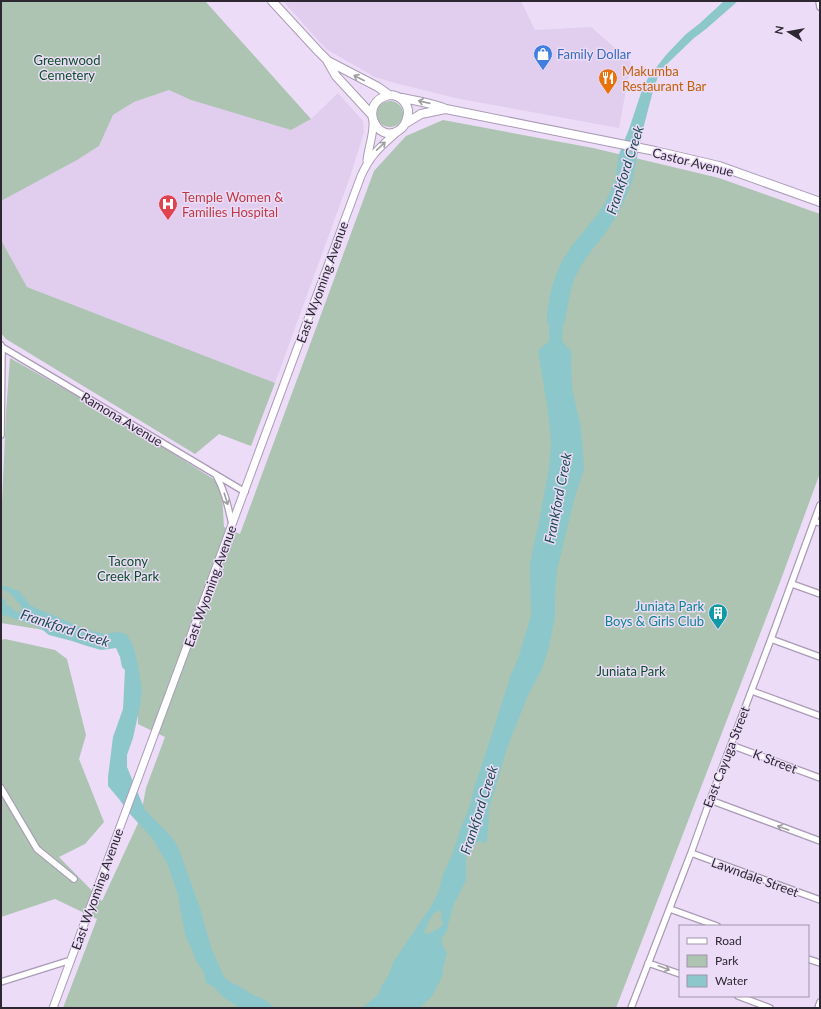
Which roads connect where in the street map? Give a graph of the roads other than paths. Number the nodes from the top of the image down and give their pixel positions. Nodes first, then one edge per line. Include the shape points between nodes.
1 (272, 1) edge
2 (819, 1) edge
3 (820, 7) edge
4 (328, 61) junction
5 (390, 95) junction
6 (402, 98) junction
7 (446, 109) junction
8 (373, 118) junction
9 (406, 123) junction
10 (397, 131) junction
11 (366, 163) junction
12 (820, 202) edge
13 (2, 346) edge
14 (1, 435) edge
15 (216, 475) junction
16 (245, 492) junction
17 (820, 505) edge
18 (817, 522) edge
19 (232, 525) junction
20 (792, 584) junction
21 (820, 594) edge
22 (771, 639) junction
23 (820, 657) edge
24 (752, 691) junction
25 (820, 716) edge
26 (731, 745) junction
27 (820, 778) edge
28 (1, 788) edge
29 (710, 800) junction
30 (820, 841) edge
31 (691, 853) junction
32 (74, 879) dead end
33 (820, 900) edge
34 (670, 909) junction
35 (714, 925) edge
36 (809, 959) edge
37 (71, 960) junction
38 (648, 962) junction
39 (820, 963) edge
40 (679, 974) edge
41 (1, 982) edge
42 (741, 997) edge
43 (820, 1002) edge
44 (53, 1008) edge
45 (631, 1008) edge
46 (770, 1008) edge
47 (818, 1008) edge

1 - 4 main road
2 - 3 street
5 -> 4 main road
4 - 8 main road via 336,76
5 - 6 main road
5 - 8 main road via 375,103 372,109
7 -> 6 main road, Castor Avenue
6 - 9 main road via 408,110
7 - 9 main road, Castor Avenue via 421,114
7 - 12 main road, Castor Avenue via 719,166
8 - 10 main road via 381,130 392,133
8 - 11 street, East Wyoming Avenue via 373,135
9 - 10 main road
11 -> 10 street, East Wyoming Avenue
11 - 16 street, East Wyoming Avenue
13 - 14 street
13 - 15 street, Ramona Avenue
15 - 16 street, Ramona Avenue
15 -> 19 street via 227,500
16 - 19 street, East Wyoming Avenue
17 - 18 street, East Cayuga Street
18 - 20 street, East Cayuga Street
19 - 37 street, East Wyoming Avenue
20 - 21 street
20 - 22 street, East Cayuga Street
22 - 23 street
22 - 24 street, East Cayuga Street
24 - 25 street
24 - 26 street, East Cayuga Street
26 - 27 street, K Street
26 - 29 street, East Cayuga Street
28 - 32 street via 37,849
30 -> 29 street
29 - 31 street, East Cayuga Street
31 - 33 street, Lawndale Street
31 - 34 street, East Cayuga Street
34 - 35 street
34 - 38 street, East Cayuga Street
36 - 39 street
37 - 41 street
37 - 44 street, East Wyoming Avenue
38 -> 40 street
38 - 45 street, East Cayuga Street
42 - 46 street
43 - 47 street

